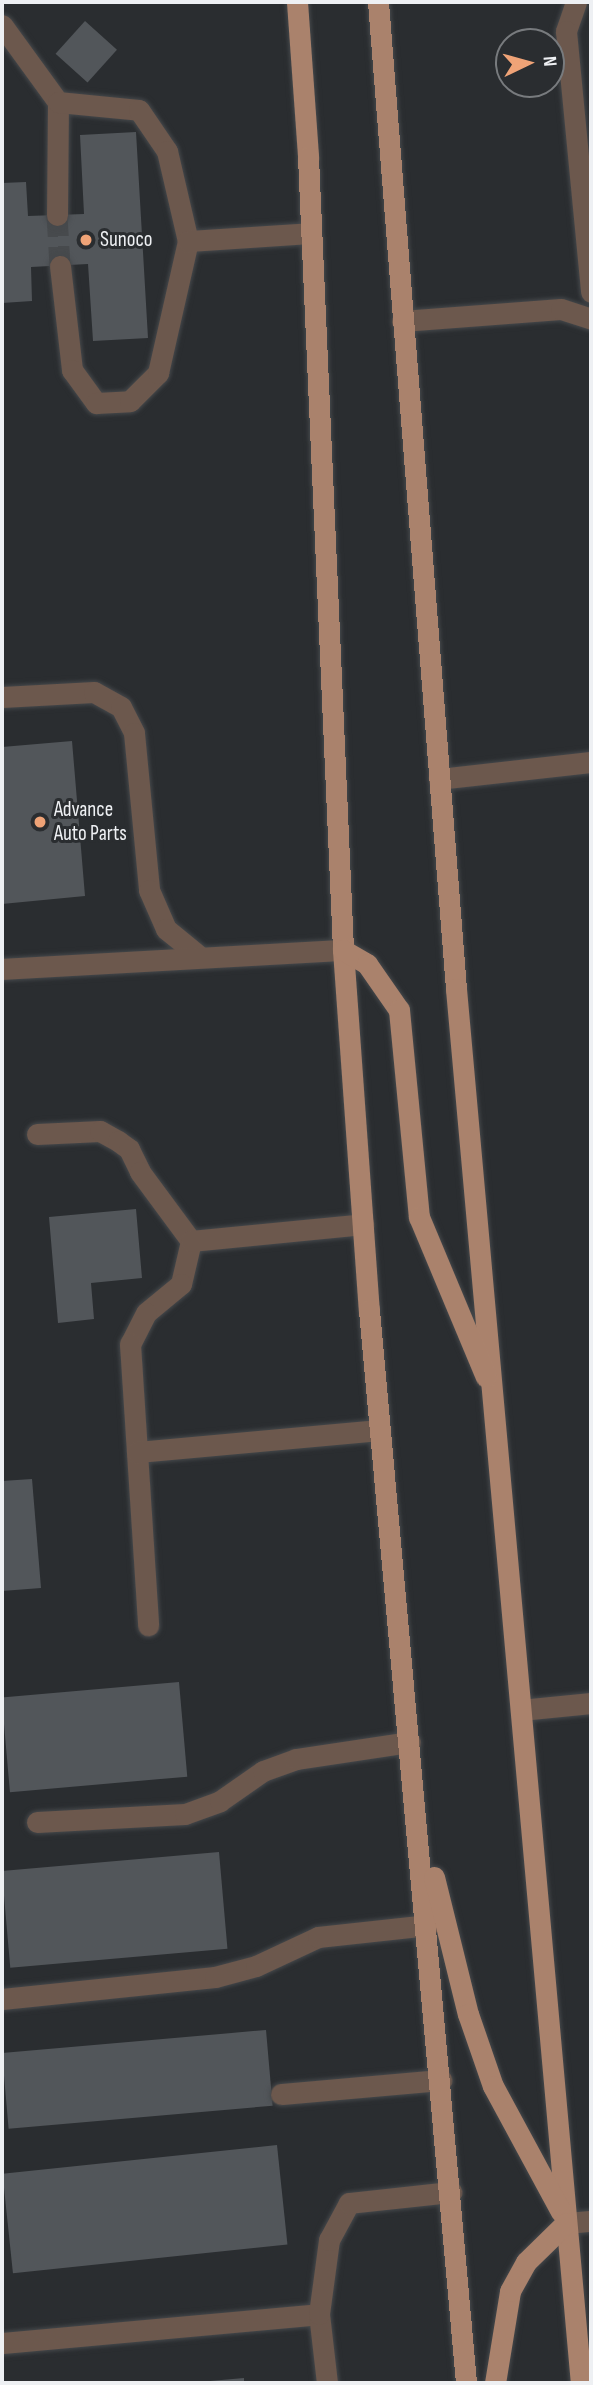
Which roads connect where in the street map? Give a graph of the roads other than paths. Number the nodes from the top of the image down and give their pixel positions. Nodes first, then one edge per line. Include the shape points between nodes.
1 (297, 2) edge
2 (378, 2) edge
3 (576, 2) edge
4 (2, 26) edge
5 (58, 102) junction
6 (57, 215) tunnel mouth
7 (311, 233) junction
8 (188, 241) junction
9 (590, 258) edge
10 (60, 266) tunnel mouth
11 (591, 292) edge
12 (591, 319) edge
13 (402, 321) junction
14 (2, 696) edge
15 (591, 762) edge
16 (439, 779) junction
17 (343, 950) junction
18 (198, 955) junction
19 (2, 969) edge
20 (37, 1134) dead end
21 (363, 1224) junction
22 (191, 1241) junction
23 (494, 1395) junction
24 (380, 1430) junction
25 (137, 1452) junction
26 (148, 1625) dead end
27 (591, 1703) edge
28 (521, 1710) junction
29 (410, 1742) junction
30 (418, 1814) junction
31 (37, 1822) dead end
32 (428, 1925) junction
33 (2, 1998) edge
34 (441, 2080) junction
35 (281, 2094) dead end
36 (451, 2192) junction
37 (591, 2221) edge
38 (566, 2223) junction
39 (318, 2314) junction
40 (2, 2343) edge
41 (327, 2383) edge
42 (466, 2383) edge
43 (495, 2383) edge
44 (581, 2383) edge

1 - 7 main road
2 - 13 main road
3 - 9 street via 566,32
4 - 5 street
5 - 6 street
5 - 8 street via 139,110 167,151
7 - 8 street
7 - 17 main road
8 - 10 street via 159,373 130,401 96,403 72,370
9 - 11 street
12 - 13 street via 561,309
13 - 16 main road
14 - 18 street via 94,692 121,707 134,733 149,890 166,929
15 - 16 street
16 - 23 main road
17 - 18 street
17 - 21 main road
17 - 23 main road via 367,964 399,1010 419,1217
18 - 19 street
20 - 22 street via 100,1130 118,1141 129,1149 140,1172
21 - 22 street
21 - 24 main road
22 - 25 street via 181,1284 146,1312 130,1344
23 - 28 main road
24 - 25 street
24 - 29 main road
25 - 26 street
27 - 28 street
28 - 38 main road
29 - 30 main road
29 - 31 street via 296,1759 263,1771 220,1801 185,1814
30 - 32 main road
30 - 38 main road via 468,2014 493,2086
32 - 33 street via 318,1937 256,1966 215,1977
32 - 34 main road
34 - 35 street
34 - 36 main road
36 - 39 street via 349,2203 329,2240
36 - 42 main road
37 - 38 street
38 - 43 main road via 526,2262 510,2291
38 - 44 main road
39 - 40 street
39 - 41 street

